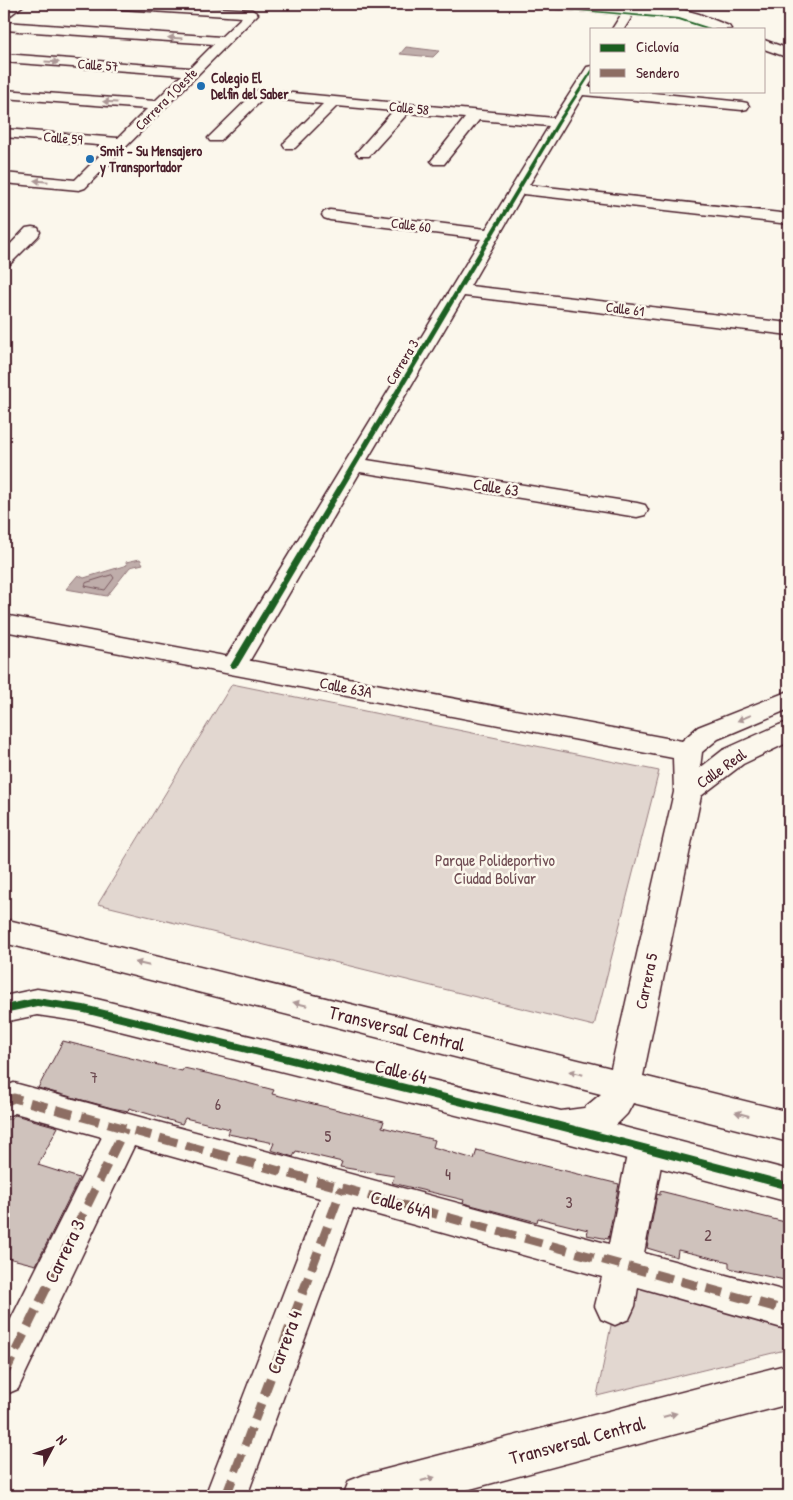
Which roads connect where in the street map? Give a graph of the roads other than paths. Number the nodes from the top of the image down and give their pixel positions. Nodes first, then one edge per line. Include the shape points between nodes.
1 (19, 4) edge
2 (106, 4) edge
3 (550, 4) edge
4 (650, 4) edge
5 (632, 7) edge
6 (4, 14) edge
7 (695, 17) junction
8 (4, 26) edge
9 (619, 28) edge
10 (722, 28) edge
11 (224, 41) junction
12 (766, 45) edge
13 (789, 54) edge
14 (4, 58) edge
15 (193, 72) junction
16 (590, 73) edge
17 (579, 90) junction
18 (590, 91) edge
19 (599, 92) edge
20 (4, 94) edge
21 (334, 101) junction
22 (159, 106) junction
23 (742, 106) dead end
24 (404, 108) junction
25 (475, 115) junction
26 (558, 123) junction
27 (4, 134) edge
28 (215, 138) dead end
29 (122, 143) junction
30 (290, 145) dead end
31 (364, 153) dead end
32 (439, 161) dead end
33 (4, 178) edge
34 (519, 189) junction
35 (330, 215) dead end
36 (789, 219) edge
37 (13, 230) dead end
38 (492, 235) junction
39 (4, 260) edge
40 (460, 290) junction
41 (789, 329) edge
42 (355, 465) junction
43 (637, 510) dead end
44 (4, 623) edge
45 (234, 666) junction
46 (789, 699) edge
47 (789, 731) edge
48 (687, 751) junction
49 (688, 792) junction
50 (4, 931) edge
51 (4, 1009) edge
52 (624, 1085) junction
53 (9, 1100) edge
54 (556, 1125) junction
55 (789, 1127) edge
56 (125, 1128) junction
57 (646, 1150) junction
58 (789, 1186) edge
59 (342, 1188) junction
60 (623, 1265) junction
61 (615, 1306) dead end
62 (789, 1311) edge
63 (4, 1375) edge
64 (789, 1384) edge
65 (226, 1496) edge
66 (364, 1496) edge

1 - 6 street
2 - 11 street, Carrera 1 Oeste via 252,14
3 - 5 street
4 - 7 street
5 - 7 street
5 - 9 street
7 - 10 street
11 -> 8 street
11 - 15 street, Carrera 1 Oeste
12 - 13 street
14 -> 15 street, Calle 57
15 - 22 street, Carrera 1 Oeste
16 - 17 street, Carrera 3
17 - 18 street
17 - 26 street, Carrera 3
19 - 23 street
22 -> 20 street
21 - 24 street, Calle 58
21 - 28 street, Calle 58 via 261,94
21 - 30 street
22 - 29 street, Carrera 1 Oeste
24 - 25 street, Calle 58
24 - 31 street
25 - 26 street, Calle 58
25 - 32 street
26 - 34 street, Carrera 3
27 - 29 street, Calle 59
29 -> 33 street, Carrera 1 Oeste via 79,185
34 - 36 street
34 - 38 street, Carrera 3
35 - 38 street, Calle 60
37 - 39 street via 32,232
38 - 40 street, Carrera 3
40 - 41 street, Calle 61
40 - 42 street, Carrera 3
42 - 43 street, Calle 63
42 - 45 street, Carrera 3
44 - 45 street, Calle 63A
45 - 48 street, Calle 63A
46 -> 48 street, Calle Real via 708,733
47 - 49 street, Calle Real via 733,757
48 - 49 street, Calle Real
49 - 52 street, Carrera 5
52 -> 50 street, Transversal Central
51 - 54 street, Calle 64 via 37,1002 84,1009
52 - 54 street, Carrera 5 via 608,1112 593,1121 575,1126
55 -> 52 street, Transversal Central
53 - 56 street, Calle 64A
54 - 57 street, Calle 64
56 - 59 street, Calle 64A
56 - 63 street, Carrera 3
57 - 58 street, Calle 64
57 - 60 street
59 - 60 street, Calle 64A
59 - 65 street, Carrera 4
60 - 61 street
60 - 62 street, Calle 64A
66 -> 64 street, Transversal Central

